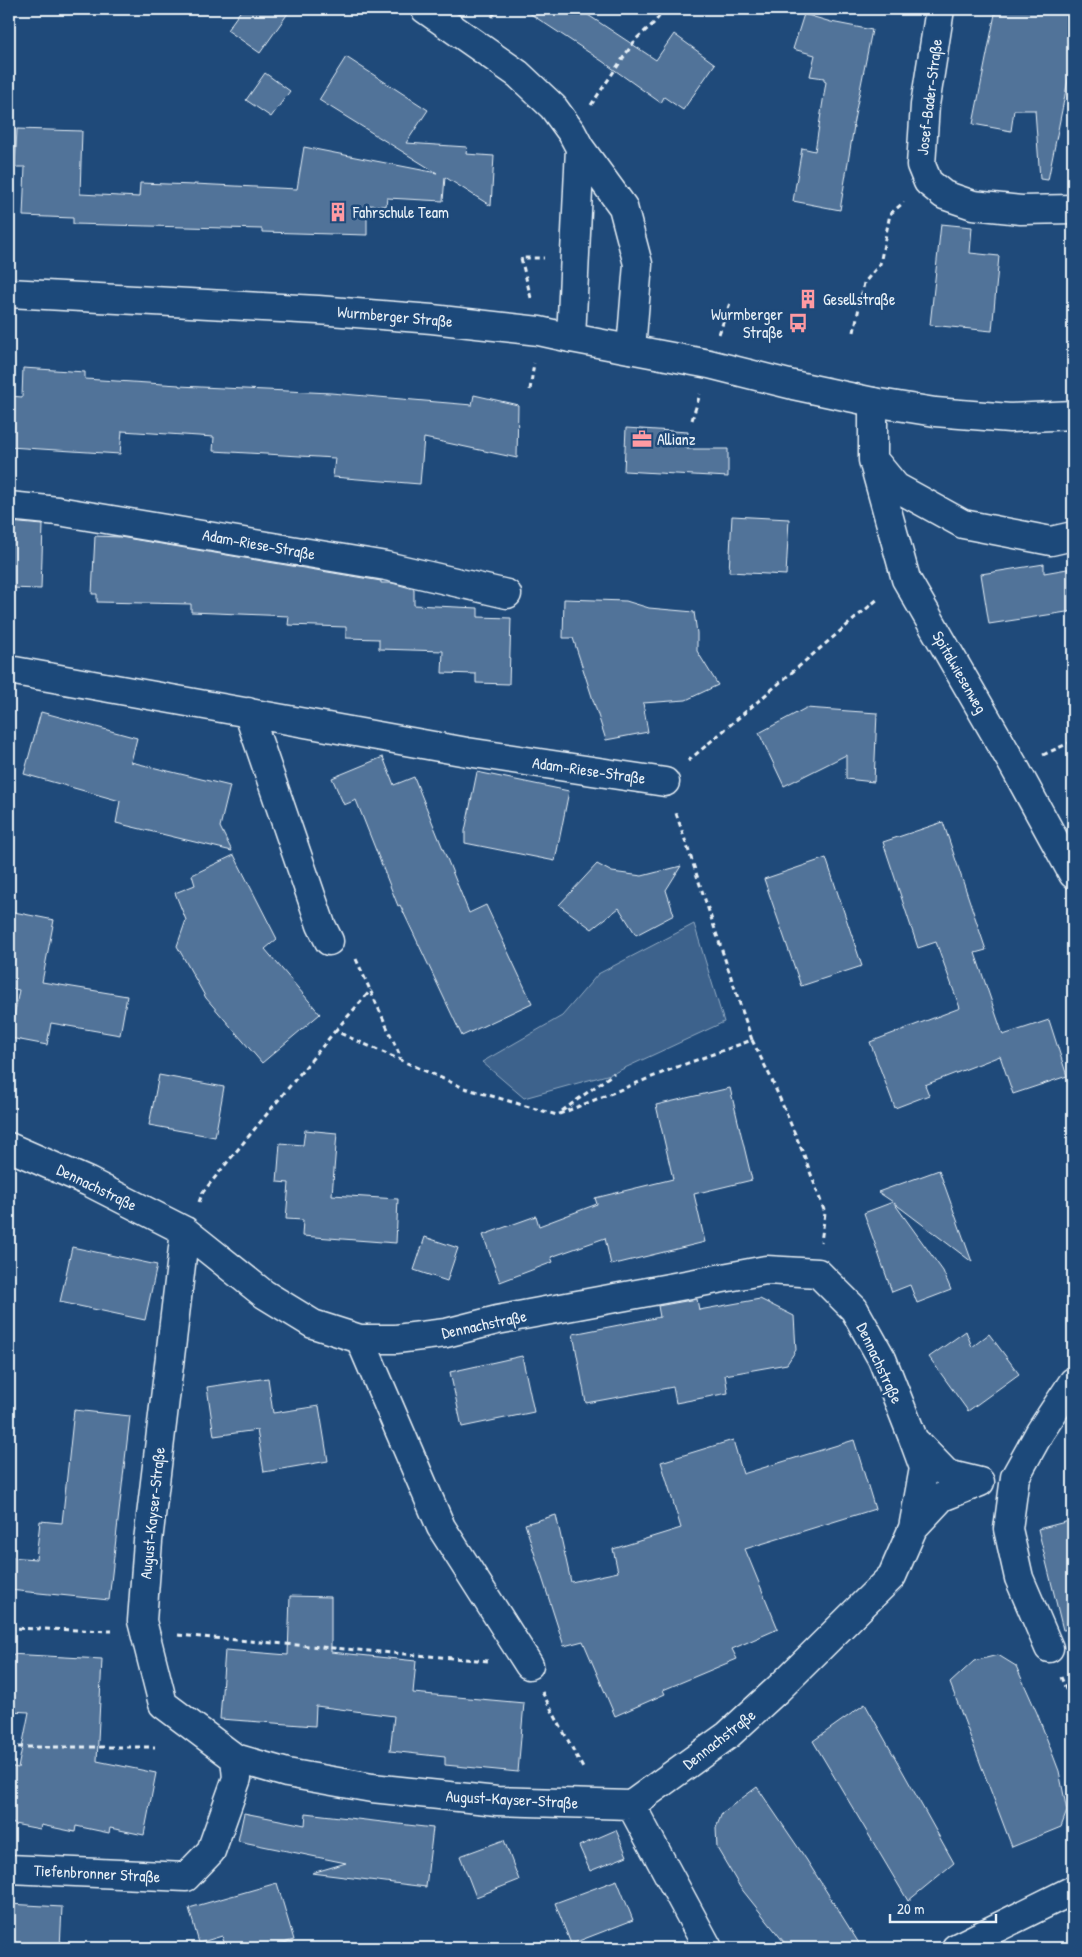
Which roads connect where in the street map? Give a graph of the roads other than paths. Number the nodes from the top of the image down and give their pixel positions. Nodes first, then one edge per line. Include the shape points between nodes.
1 (424, 9) edge
2 (940, 9) edge
3 (576, 140) junction
4 (1073, 209) edge
5 (9, 293) edge
6 (571, 338) junction
7 (631, 349) junction
8 (874, 402) junction
9 (1073, 415) edge
10 (874, 460) junction
11 (9, 506) edge
12 (1073, 536) edge
13 (507, 594) dead end
14 (9, 670) edge
15 (248, 712) junction
16 (665, 782) road end
17 (1073, 874) edge
18 (329, 941) road end
19 (9, 1147) edge
20 (186, 1231) junction
21 (360, 1339) junction
22 (1073, 1382) edge
23 (913, 1438) junction
24 (1026, 1457) junction
25 (980, 1482) junction
26 (913, 1528) junction
27 (1049, 1648) dead end
28 (529, 1665) road end
29 (235, 1758) junction
30 (631, 1805) junction
31 (9, 1869) edge
32 (1073, 1890) edge
33 (708, 1948) edge
34 (956, 1948) edge

1 - 3 street via 518,74 553,107
2 - 4 street, Josef-Bader-Straße via 925,106 921,166 928,182 944,195 973,205 1021,210
3 - 6 street
3 - 7 street via 623,207 638,264
5 - 6 street, Wurmberger Straße via 328,310 539,331
6 - 7 street, Wurmberger Straße
7 - 8 street, Wurmberger Straße
8 - 9 street, Wurmberger Straße via 935,412 1010,418
8 - 10 street, Spitalwiesenweg
10 - 12 street via 896,487 963,524 1051,541
10 - 17 street, Spitalwiesenweg via 906,579
11 - 13 street, Adam-Riese-Straße via 58,511 386,566
14 - 15 street, Adam-Riese-Straße
15 - 16 street, Adam-Riese-Straße via 467,752
15 - 18 street
19 - 20 street, Dennachstraße via 89,1182
20 - 21 street, Dennachstraße via 264,1294 313,1324
20 - 29 street, August-Kayser-Straße via 148,1542 142,1622 163,1704
21 - 23 street, Dennachstraße via 396,1339 446,1333 497,1320 766,1270 818,1273 854,1309 882,1359
21 - 28 street via 442,1527
22 - 24 street
23 - 25 street via 947,1474
23 - 26 street, Dennachstraße via 924,1468
24 - 25 street via 1003,1473
24 - 27 street via 1015,1477 1008,1528 1019,1578
25 - 26 street via 942,1497
26 - 30 street, Dennachstraße via 892,1576 778,1689 728,1735
29 - 30 street, August-Kayser-Straße via 288,1773 372,1788 497,1801
29 - 31 street, Tiefenbronner Straße via 237,1778 211,1851 186,1877
30 - 33 street
32 - 34 street

